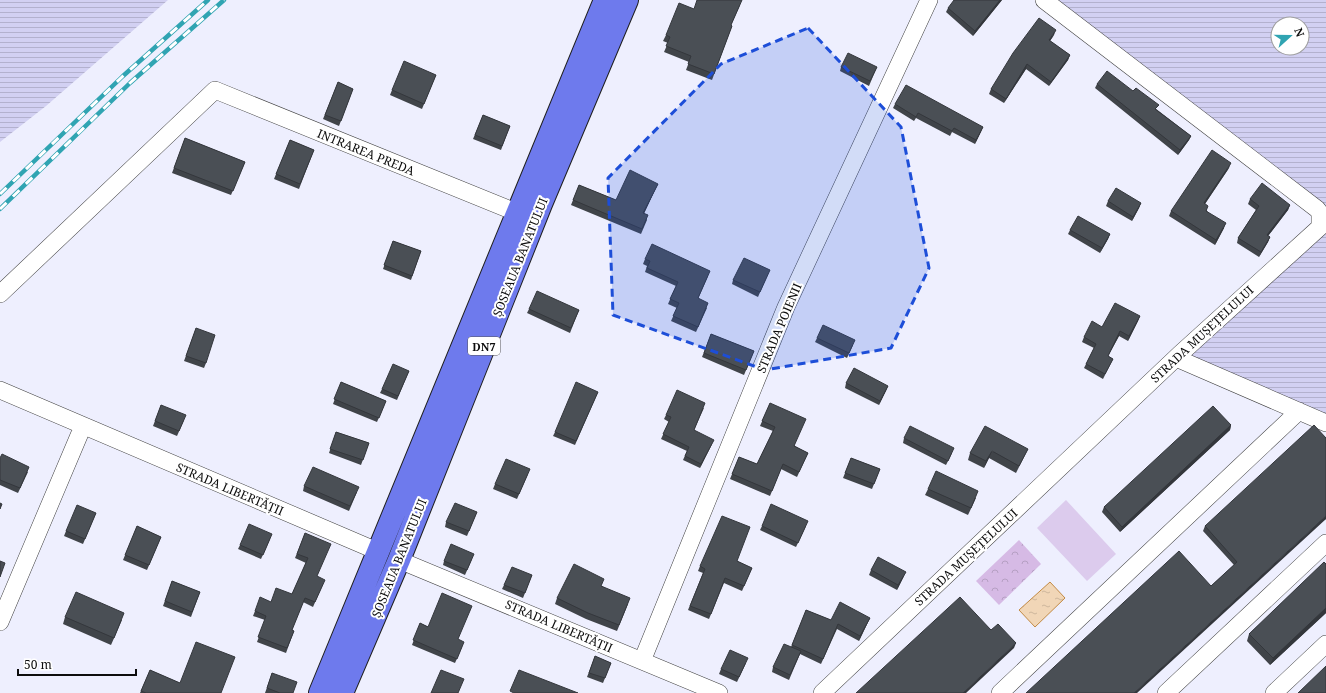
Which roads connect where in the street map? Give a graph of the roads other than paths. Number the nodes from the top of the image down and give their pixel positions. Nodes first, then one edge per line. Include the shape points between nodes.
1 (605, 0) edge
2 (627, 0) edge
3 (929, 0) edge
4 (1044, 0) edge
5 (518, 213) junction
6 (0, 294) edge
7 (1176, 358) junction
8 (0, 390) edge
9 (1299, 411) junction
10 (1326, 423) edge
11 (83, 426) junction
12 (1326, 543) edge
13 (377, 551) junction
14 (399, 560) junction
15 (0, 622) edge
16 (1326, 644) edge
17 (642, 661) junction
18 (320, 693) edge
19 (342, 693) edge
20 (719, 693) edge
21 (822, 693) edge
22 (1000, 693) edge
23 (1166, 693) edge
24 (1274, 693) edge

1 - 5 main road, ȘOSEAUA BANATULUI / DN7
2 - 14 main road, ȘOSEAUA BANATULUI / DN7 via 541,204
3 - 17 street, STRADA POIENII via 786,307
4 - 7 street, STRADA MUȘEȚELULUI via 1320,213 1320,227
5 - 6 street, INTRAREA PREDA via 215,90
5 - 13 main road, ȘOSEAUA BANATULUI / DN7
7 - 9 street
7 - 21 street, STRADA MUȘEȚELULUI
8 - 11 street, STRADA LIBERTĂȚII
9 - 10 street
9 - 22 street
11 - 13 street, STRADA LIBERTĂȚII
11 - 15 street
12 - 23 street
13 - 18 main road, ȘOSEAUA BANATULUI / DN7
14 - 17 street, STRADA LIBERTĂȚII
14 - 19 main road, ȘOSEAUA BANATULUI / DN7
16 - 24 street
17 - 20 street, STRADA LIBERTĂȚII

